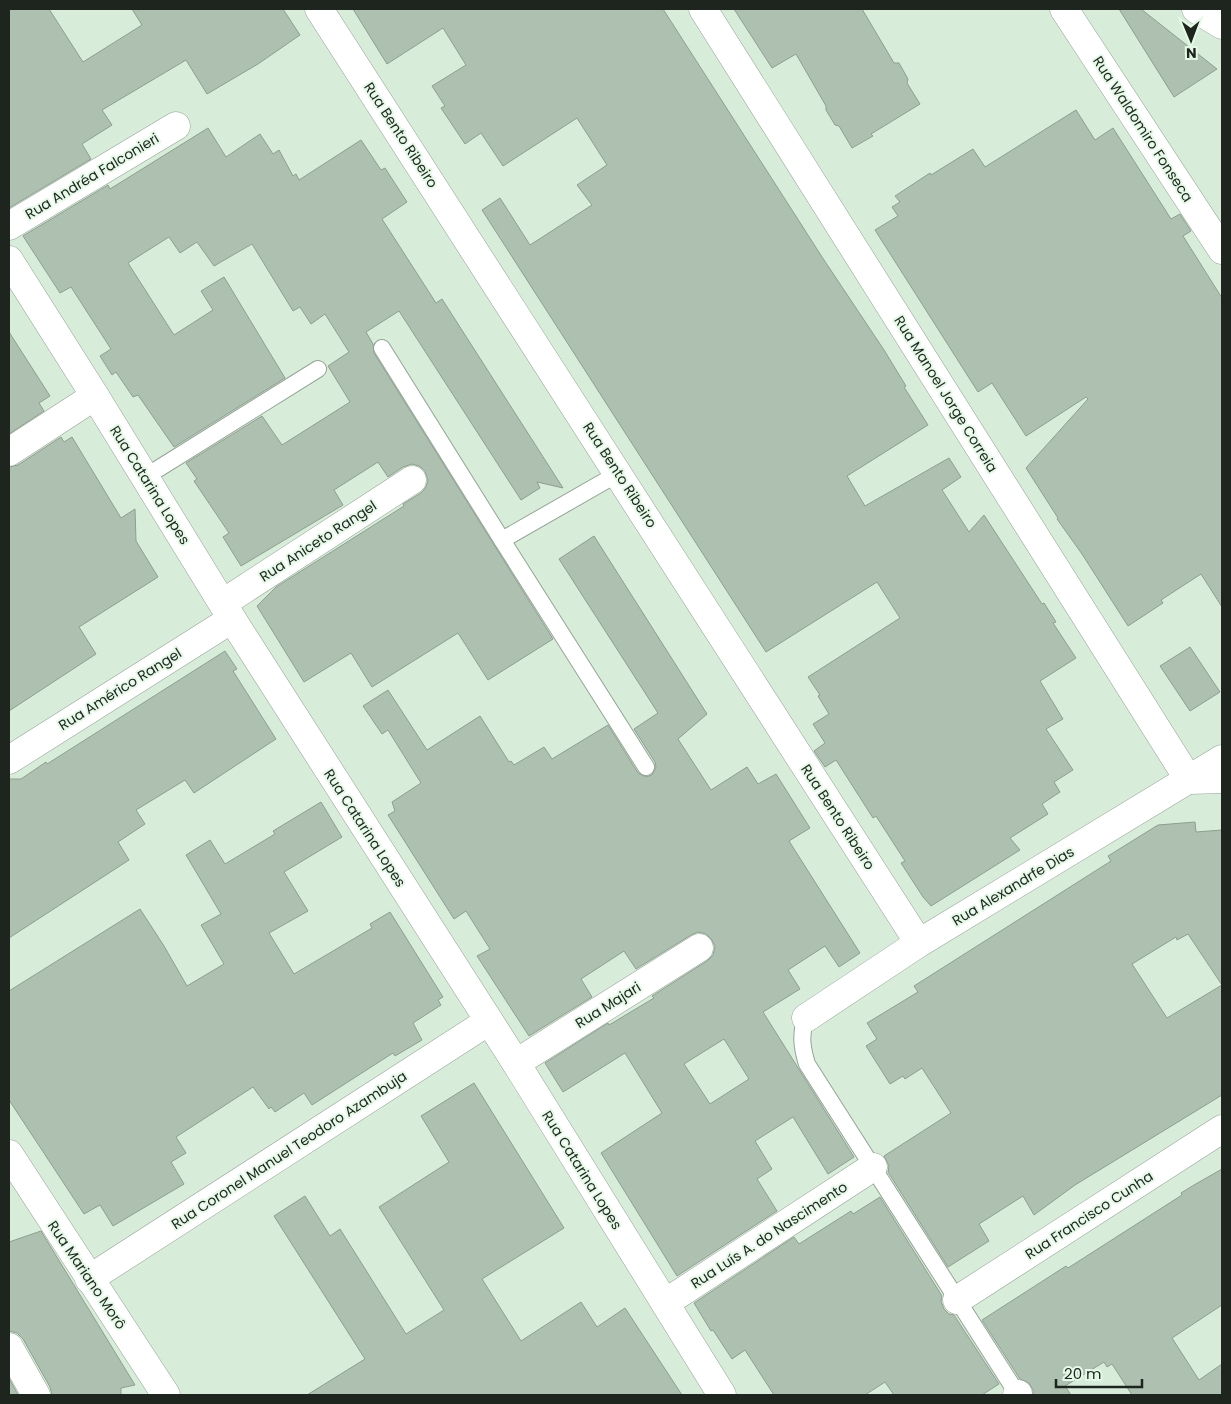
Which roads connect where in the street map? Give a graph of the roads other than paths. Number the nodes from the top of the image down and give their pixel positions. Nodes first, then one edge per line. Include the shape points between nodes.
1 (319, 9) edge
2 (703, 9) edge
3 (1064, 9) edge
4 (1196, 9) edge
5 (1222, 24) edge
6 (176, 126) dead end
7 (9, 226) edge
8 (1222, 250) edge
9 (9, 260) edge
10 (382, 348) dead end
11 (318, 369) dead end
12 (95, 396) junction
13 (9, 452) edge
14 (619, 473) junction
15 (145, 477) junction
16 (412, 480) dead end
17 (502, 540) junction
18 (227, 611) junction
19 (1222, 758) edge
20 (9, 760) edge
21 (646, 767) dead end
22 (1222, 779) edge
23 (1189, 780) junction
24 (919, 943) junction
25 (700, 948) dead end
26 (806, 1018) joint
27 (489, 1021) junction
28 (516, 1062) junction
29 (1222, 1129) edge
30 (9, 1154) edge
31 (873, 1167) junction
32 (89, 1279) junction
33 (957, 1300) junction
34 (666, 1303) junction
35 (9, 1347) edge
36 (36, 1395) edge
37 (166, 1395) edge
38 (722, 1395) edge
39 (1018, 1395) edge

1 - 14 street, Rua Bento Ribeiro
2 - 23 street, Rua Manoel Jorge Correia
3 - 8 street, Rua Waldomiro Fonseca
4 - 5 street
6 - 7 street, Rua Andréa Falconieri
9 - 12 street, Rua Catarina Lopes
10 - 17 lane
11 - 15 lane
12 - 13 street
12 - 15 street, Rua Catarina Lopes
14 - 17 lane
14 - 24 street, Rua Bento Ribeiro
15 - 18 street, Rua Catarina Lopes
16 - 18 street, Rua Aniceto Rangel
17 - 21 lane
18 - 20 street, Rua Américo Rangel
18 - 27 street, Rua Catarina Lopes
19 - 23 street, Rua Alexandrfe Dias
22 - 23 street
23 - 24 street, Rua Alexandrfe Dias
24 - 26 street, Rua Alexandrfe Dias
25 - 28 street, Rua Majari
26 - 31 lane via 802,1044 807,1064
27 - 28 street, Rua Catarina Lopes
27 - 32 street, Rua Coronel Manuel Teodoro Azambuja
28 - 34 street, Rua Catarina Lopes
29 - 33 street, Rua Francisco Cunha
30 - 32 street, Rua Mariano Morô
31 - 33 lane
31 - 34 street, Rua Luís A. do Nascimento
32 - 37 street, Rua Mariano Morô
33 - 39 lane
34 - 38 street, Rua Catarina Lopes
35 - 36 street

